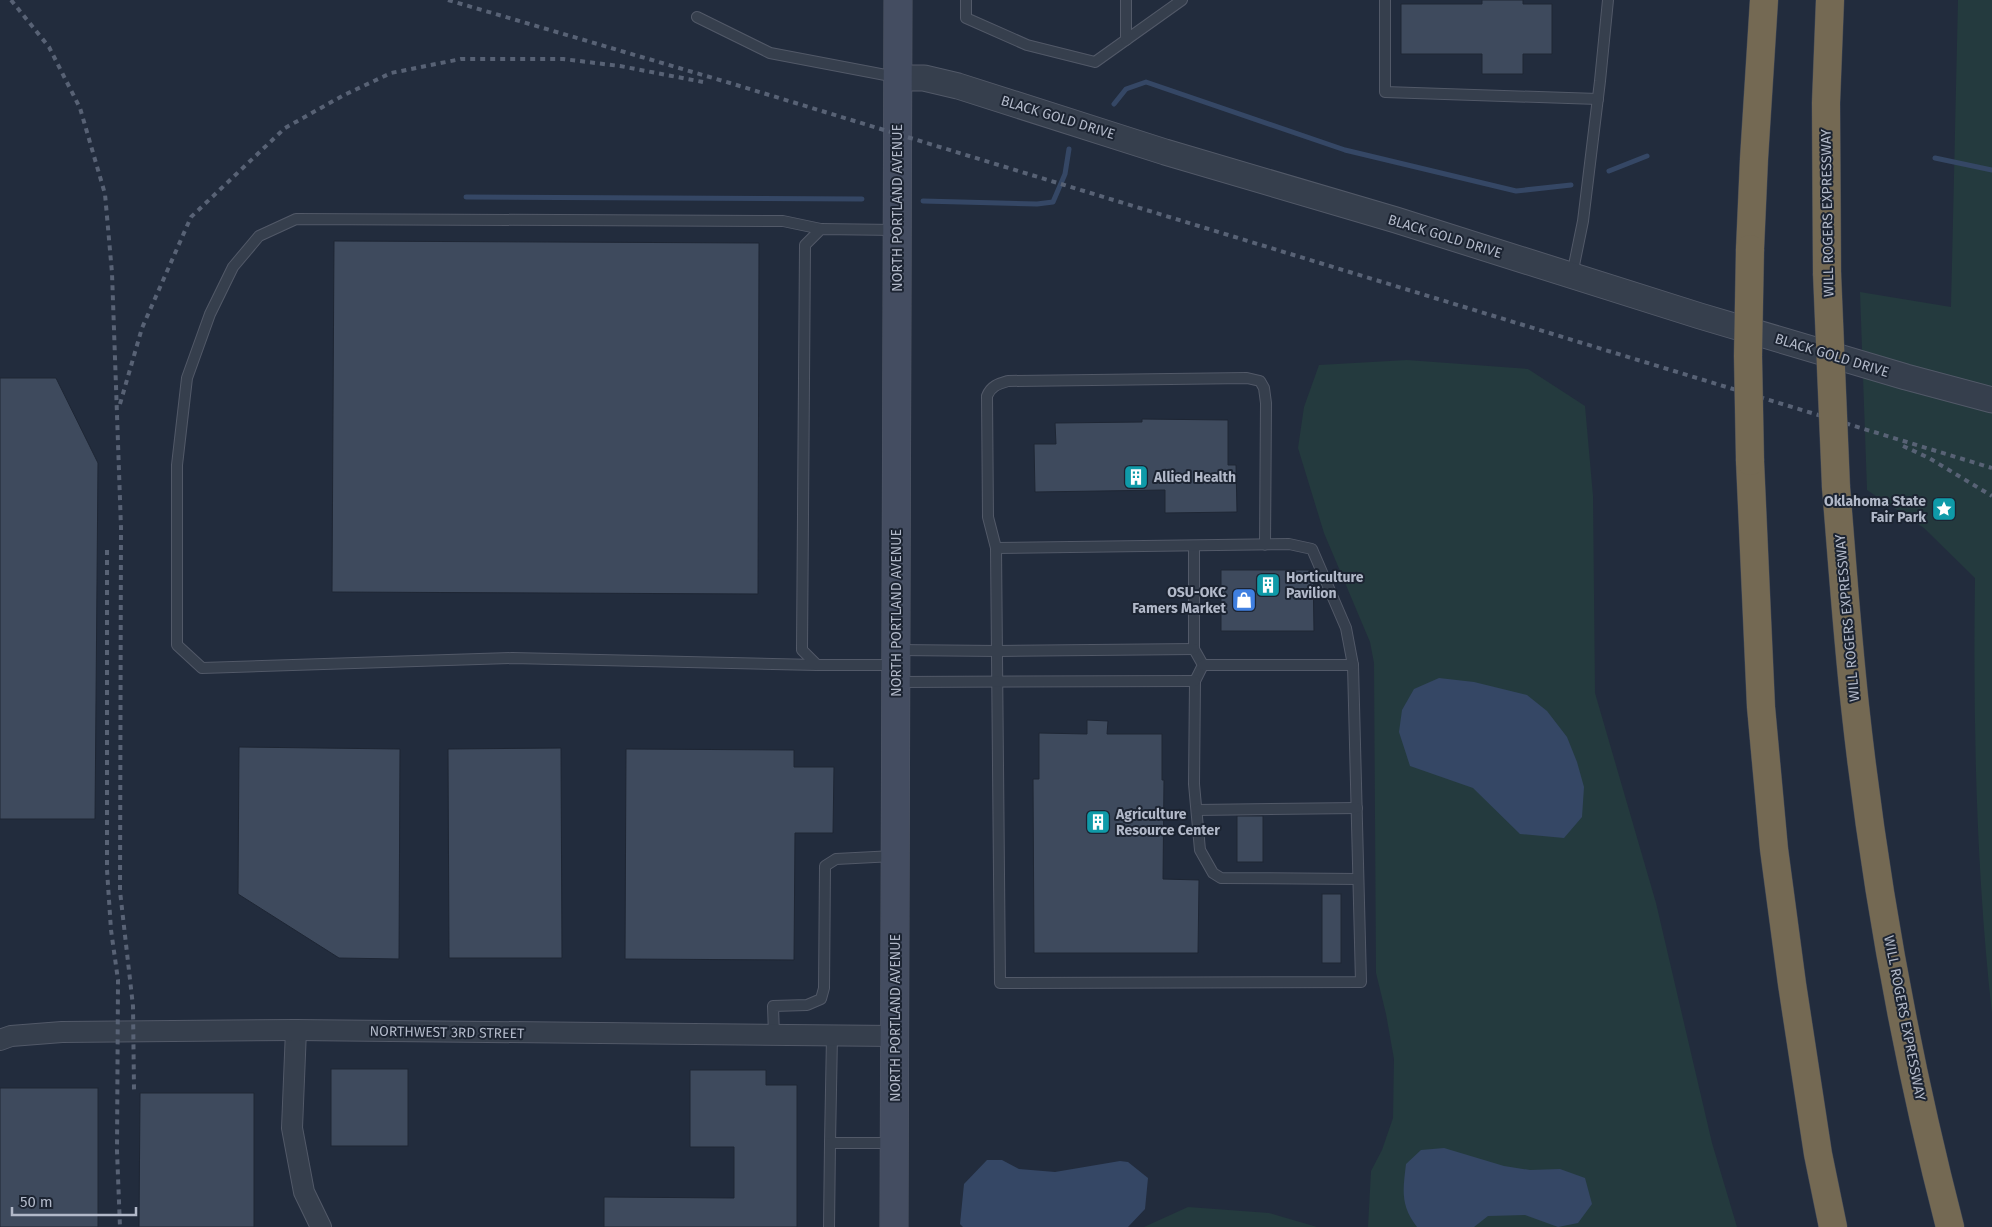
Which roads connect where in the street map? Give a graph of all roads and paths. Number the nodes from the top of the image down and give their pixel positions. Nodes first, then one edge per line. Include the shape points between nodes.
1 (898, 0) edge
2 (966, 0) edge
3 (1126, 0) edge
4 (1182, 0) edge
5 (1385, 0) edge
6 (1608, 0) edge
7 (1764, 0) edge
8 (1830, 0) edge
9 (697, 17) dead end
10 (1126, 40) junction
11 (898, 78) junction
12 (1598, 100) junction
13 (821, 229) junction
14 (897, 230) junction
15 (1572, 274) junction
16 (1992, 400) edge
17 (1265, 545) junction
18 (1194, 546) junction
19 (996, 548) junction
20 (1194, 649) junction
21 (997, 651) junction
22 (816, 665) junction
23 (1203, 665) junction
24 (1353, 665) junction
25 (896, 666) junction
26 (1195, 681) junction
27 (998, 683) junction
28 (1356, 808) junction
29 (1197, 810) junction
30 (895, 856) junction
31 (1358, 879) junction
32 (296, 1030) junction
33 (774, 1035) junction
34 (832, 1036) junction
35 (894, 1036) junction
36 (0, 1040) edge
37 (830, 1142) junction
38 (894, 1143) junction
39 (321, 1227) edge
40 (829, 1227) edge
41 (894, 1227) edge
42 (1833, 1227) edge
43 (1950, 1227) edge

1 - 11 main road, NORTH PORTLAND AVENUE
2 - 10 lane via 966,18 1027,45 1085,60 1095,62
3 - 10 lane
4 - 10 lane
5 - 12 lane via 1385,92
6 - 12 lane
7 - 42 highway, bridge via 1754,159 1748,356 1761,707 1774,849 1792,984
8 - 43 highway, WILL ROGERS EXPRESSWAY, bridge via 1826,103 1827,273 1836,487 1855,706 1873,847 1905,1030
9 - 11 lane via 770,53
11 - 14 main road, NORTH PORTLAND AVENUE
11 - 15 street, BLACK GOLD DRIVE via 924,78 958,86 1227,171
12 - 15 lane via 1584,221
13 - 14 lane
13 - 22 lane via 805,245 802,650
13 - 22 lane via 783,221 296,219 259,236 232,267 210,314 187,378 177,465 176,645 202,668 512,658
14 - 25 main road, NORTH PORTLAND AVENUE
15 - 16 street, BLACK GOLD DRIVE via 1700,316
17 - 18 lane
17 - 19 lane via 1266,403 1260,381 1247,378 1008,381 995,385 987,396 988,517
17 - 24 lane via 1289,544 1312,549 1346,628
18 - 19 lane
18 - 20 lane
19 - 21 lane
20 - 21 lane
20 - 23 lane
21 - 25 lane
21 - 27 lane
22 - 25 lane
23 - 24 lane
23 - 26 lane
24 - 28 lane
25 - 27 lane
25 - 30 main road, NORTH PORTLAND AVENUE
26 - 27 lane
26 - 29 lane via 1194,784
27 - 31 lane via 1000,984 1361,982
28 - 29 lane
28 - 31 lane
29 - 31 lane via 1200,850 1213,873 1220,878
30 - 33 lane via 836,859 825,866 824,988 821,999 807,1005 773,1006
30 - 35 main road, NORTH PORTLAND AVENUE
32 - 33 street, NORTHWEST 3RD STREET
32 - 36 street, NORTHWEST 3RD STREET via 62,1032 11,1036
32 - 39 street via 292,1128 304,1192
33 - 34 street, NORTHWEST 3RD STREET
34 - 35 street, NORTHWEST 3RD STREET
34 - 37 lane
35 - 38 main road, NORTH PORTLAND AVENUE
37 - 38 lane
37 - 40 lane
38 - 41 main road, NORTH PORTLAND AVENUE

